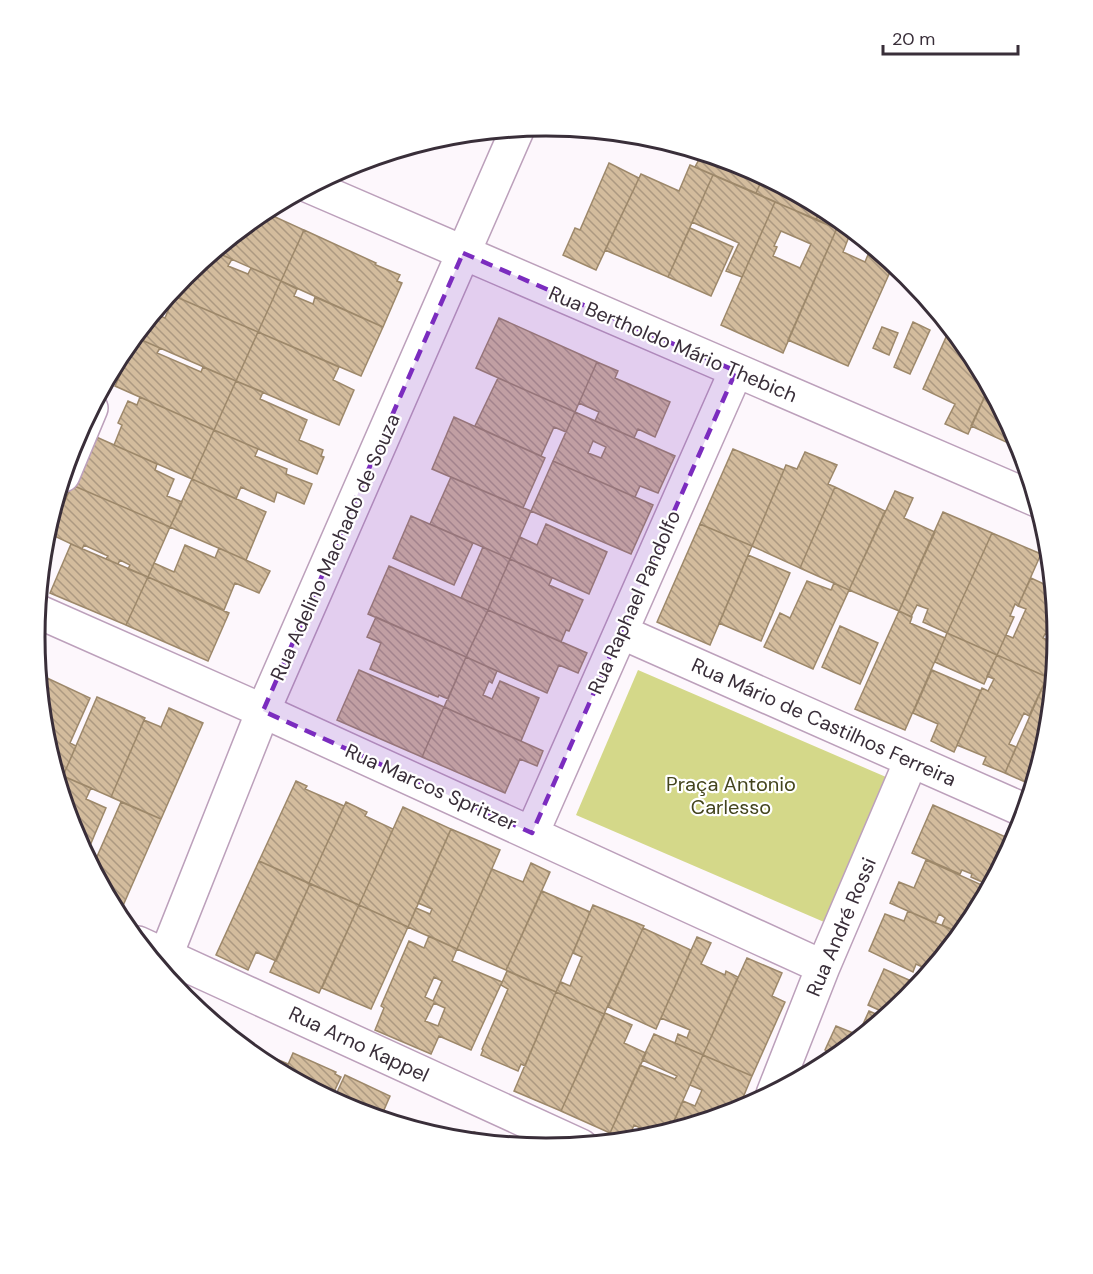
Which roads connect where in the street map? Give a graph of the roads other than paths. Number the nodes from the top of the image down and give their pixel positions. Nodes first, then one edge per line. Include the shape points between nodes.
1 (514, 137) edge
2 (319, 190) edge
3 (463, 253) junction
4 (736, 371) junction
5 (1027, 496) edge
6 (46, 615) edge
7 (621, 632) junction
8 (263, 711) junction
9 (911, 760) junction
10 (1017, 808) edge
11 (532, 833) junction
12 (156, 952) edge
13 (161, 958) edge
14 (823, 967) junction
15 (778, 1082) edge
16 (562, 1138) edge

1 - 3 street, Rua Adelino Machado de Souza
2 - 3 street, Rua Bertholdo Mário Thebich
3 - 4 street, Rua Bertholdo Mário Thebich
3 - 8 street, Rua Adelino Machado de Souza
4 - 5 street, Rua Bertholdo Mário Thebich
4 - 7 street, Rua Raphael Pandolfo
6 - 8 street, Rua Marcos Spritzer
7 - 9 street, Rua Mário de Castilhos Ferreira
7 - 11 street, Rua Raphael Pandolfo
8 - 11 street, Rua Marcos Spritzer
8 - 12 street, Rua Adelino Machado de Souza
9 - 10 street, Rua Mário de Castilhos Ferreira
9 - 14 street, Rua André Rossi
11 - 14 street, Rua Marcos Spritzer
13 - 16 street, Rua Arno Kappel
14 - 15 street, Rua André Rossi

